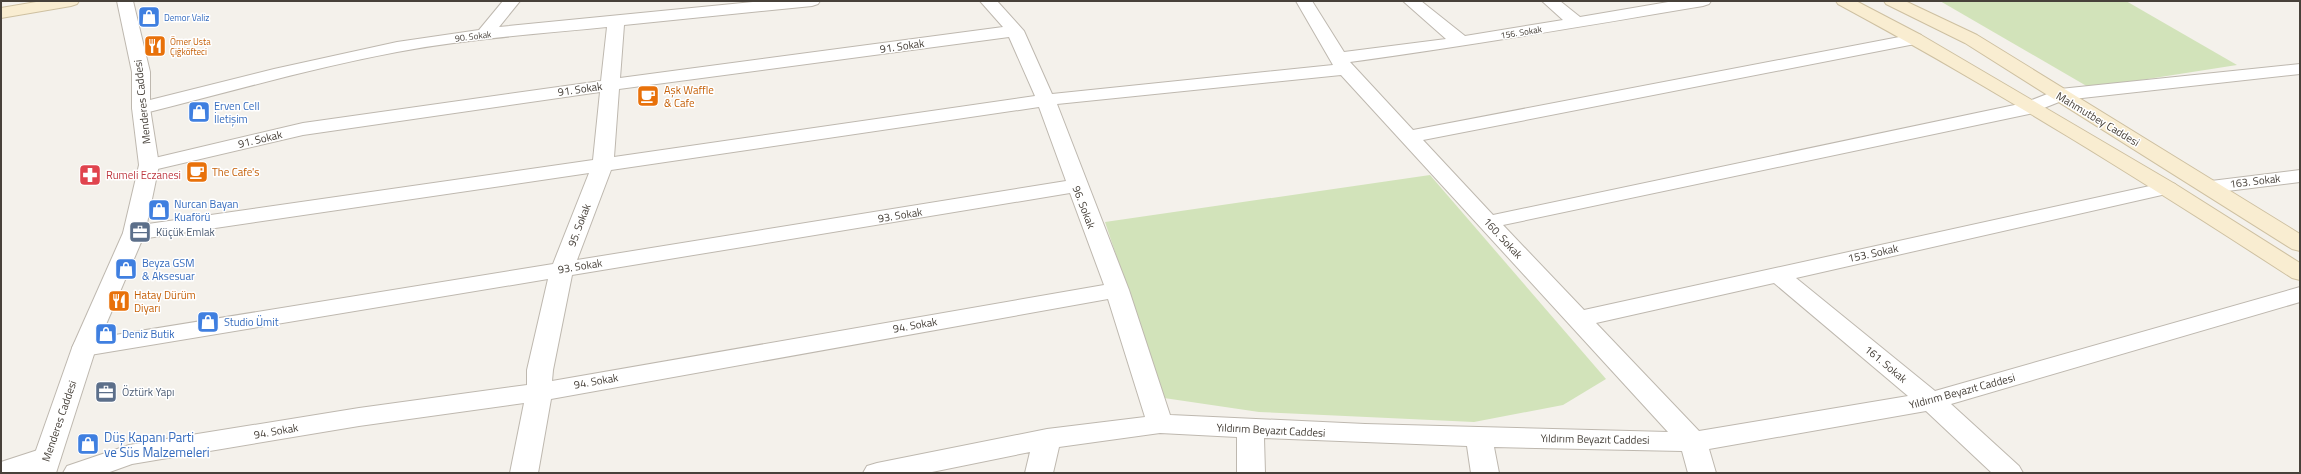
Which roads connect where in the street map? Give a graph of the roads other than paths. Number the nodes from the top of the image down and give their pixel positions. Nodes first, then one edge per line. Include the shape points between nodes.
1 (71, 1) edge
2 (125, 1) edge
3 (512, 1) edge
4 (812, 1) edge
5 (988, 1) edge
6 (1304, 1) edge
7 (1411, 1) edge
8 (1550, 1) edge
9 (1703, 1) edge
10 (1844, 1) edge
11 (1892, 1) edge
12 (1916, 1) edge
13 (701, 6) edge
14 (1, 13) edge
15 (616, 22) junction
16 (1578, 23) junction
17 (1015, 31) junction
18 (484, 34) junction
19 (1915, 39) junction
20 (1971, 39) junction
21 (1461, 42) junction
22 (1341, 63) junction
23 (2300, 69) edge
24 (609, 85) junction
25 (2060, 96) junction
26 (1046, 100) junction
27 (141, 108) junction
28 (2029, 108) junction
29 (1408, 137) junction
30 (603, 164) junction
31 (149, 165) junction
32 (2300, 176) edge
33 (1076, 186) junction
34 (2211, 186) junction
35 (2168, 188) junction
36 (1489, 222) junction
37 (134, 233) junction
38 (2300, 244) edge
39 (562, 269) junction
40 (2300, 273) edge
41 (1777, 274) junction
42 (1117, 290) junction
43 (2300, 294) edge
44 (1579, 319) junction
45 (84, 348) junction
46 (539, 392) junction
47 (1931, 401) junction
48 (1160, 424) junction
49 (1250, 429) junction
50 (1479, 436) junction
51 (1047, 439) junction
52 (1692, 442) junction
53 (45, 465) edge
54 (1, 472) edge
55 (77, 473) edge
56 (524, 473) edge
57 (877, 473) edge
58 (1039, 473) edge
59 (1251, 473) edge
60 (1485, 473) edge
61 (1702, 473) edge
62 (2009, 473) edge

1 - 14 main road
2 - 27 street, Menderes Caddesi via 141,72
3 - 18 street
4 - 13 street, 90. Sokak
5 - 17 street, 96. Sokak
6 - 22 street, 160. Sokak
7 - 21 street
8 - 16 street
9 - 16 street, 156. Sokak
10 - 19 main road
11 - 20 main road, Mahmutbey Caddesi
12 - 20 main road
13 - 15 street, 90. Sokak
15 - 18 street, 90. Sokak
15 - 24 street, 95. Sokak
16 - 21 street, 156. Sokak
17 - 24 street, 91. Sokak
17 - 26 street, 96. Sokak
18 - 27 street, 90. Sokak via 397,47 274,74
19 - 28 main road
19 - 29 street
20 - 25 main road, Mahmutbey Caddesi
21 - 22 street, 156. Sokak
22 - 26 street, 156. Sokak
22 - 29 street, 160. Sokak
23 - 25 street
24 - 30 street, 95. Sokak
24 - 31 street, 91. Sokak via 303,129
25 - 28 street
25 - 34 main road, Mahmutbey Caddesi
26 - 30 street, 156. Sokak
26 - 33 street, 96. Sokak
27 - 31 street, Menderes Caddesi
28 - 35 main road
28 - 36 street
29 - 36 street, 160. Sokak
30 - 37 street, 156. Sokak
30 - 39 street, 95. Sokak
31 - 37 street, Menderes Caddesi
32 - 34 street, 163. Sokak
33 - 39 street, 93. Sokak
33 - 42 street, 96. Sokak
34 - 38 main road, Mahmutbey Caddesi
35 - 40 main road
35 - 41 street, 153. Sokak
36 - 44 street, 160. Sokak
37 - 45 street, Menderes Caddesi
39 - 45 street, 93. Sokak
39 - 46 street, 95. Sokak via 540,370
41 - 44 street, 153. Sokak
41 - 47 street, 161. Sokak
42 - 46 street, 94. Sokak
42 - 48 street, 96. Sokak
43 - 47 street, Yıldırım Beyazıt Caddesi
44 - 52 street, 160. Sokak
45 - 53 street, Menderes Caddesi
46 - 55 street, 94. Sokak via 359,417 129,455
46 - 56 street, 95. Sokak
47 - 52 street, Yıldırım Beyazıt Caddesi
47 - 62 street, 161. Sokak
48 - 49 street, Yıldırım Beyazıt Caddesi
48 - 51 street, Yıldırım Beyazıt Caddesi
49 - 50 street, Yıldırım Beyazıt Caddesi
49 - 59 street
50 - 52 street, Yıldırım Beyazıt Caddesi
50 - 60 street
51 - 57 street, Yıldırım Beyazıt Caddesi
51 - 58 street
52 - 61 street, 160. Sokak
53 - 54 street

